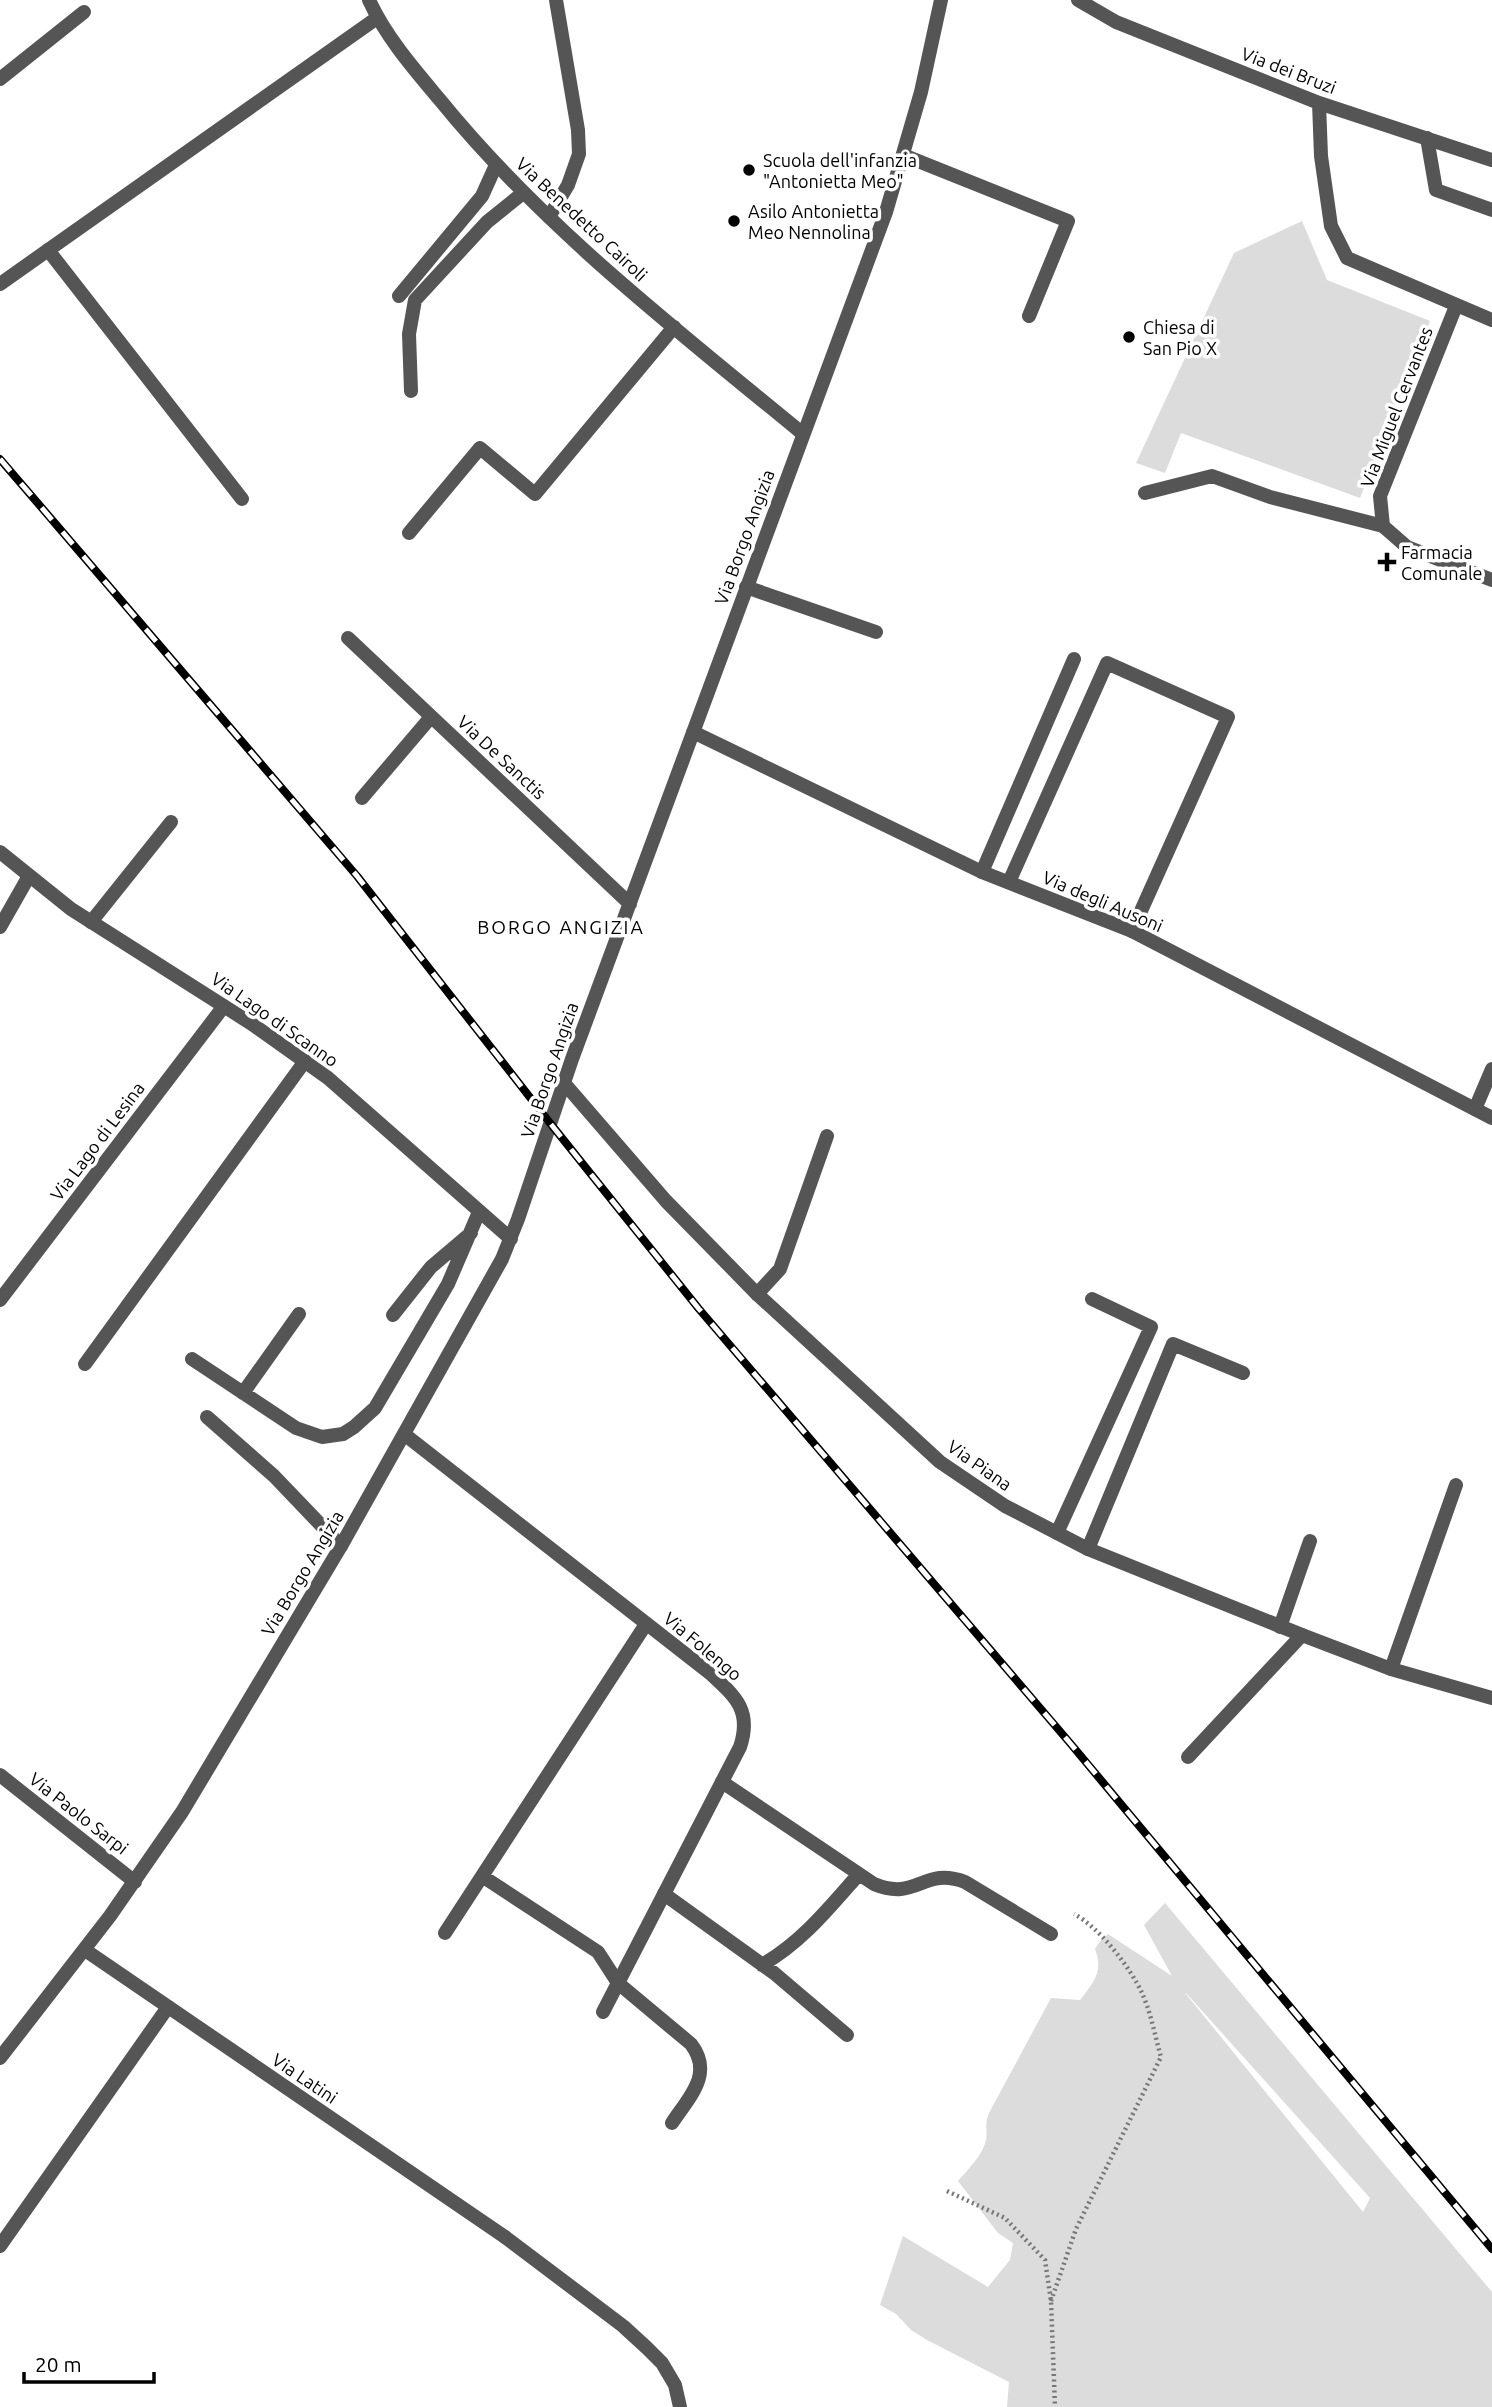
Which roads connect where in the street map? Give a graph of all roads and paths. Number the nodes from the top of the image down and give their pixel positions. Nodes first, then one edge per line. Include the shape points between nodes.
1 (369, 0) edge
2 (556, 0) edge
3 (941, 0) edge
4 (1078, 0) edge
5 (84, 12) dead end
6 (377, 18) junction
7 (0, 79) edge
8 (1319, 103) junction
9 (1427, 138) junction
10 (903, 155) junction
11 (1492, 160) edge
12 (496, 165) junction
13 (523, 193) junction
14 (1492, 210) edge
15 (549, 217) junction
16 (48, 250) junction
17 (0, 284) edge
18 (399, 296) dead end
19 (1456, 306) junction
20 (1030, 316) dead end
21 (1492, 320) edge
22 (674, 327) junction
23 (411, 391) dead end
24 (803, 433) junction
25 (1145, 493) dead end
26 (242, 499) dead end
27 (1383, 526) junction
28 (409, 533) dead end
29 (1492, 580) edge
30 (746, 587) junction
31 (876, 632) dead end
32 (348, 638) dead end
33 (1074, 659) dead end
34 (431, 717) junction
35 (693, 732) junction
36 (362, 797) dead end
37 (171, 821) dead end
38 (0, 852) edge
39 (982, 872) junction
40 (29, 876) junction
41 (1009, 882) junction
42 (630, 904) junction
43 (91, 922) junction
44 (0, 927) edge
45 (1132, 931) junction
46 (224, 1006) junction
47 (304, 1061) junction
48 (1492, 1069) edge
49 (564, 1083) junction
50 (1475, 1109) junction
51 (1492, 1118) edge
52 (827, 1136) dead end
53 (479, 1212) junction
54 (472, 1231) junction
55 (511, 1239) junction
56 (758, 1294) junction
57 (0, 1300) edge
58 (1092, 1300) dead end
59 (299, 1314) dead end
60 (393, 1315) dead end
61 (192, 1359) dead end
62 (85, 1364) dead end
63 (1243, 1374) dead end
64 (243, 1393) junction
65 (207, 1417) dead end
66 (404, 1434) junction
67 (1456, 1485) dead end
68 (1057, 1533) junction
69 (1310, 1541) dead end
70 (341, 1546) junction
71 (1088, 1549) junction
72 (646, 1624) junction
73 (1280, 1627) junction
74 (1302, 1635) junction
75 (1391, 1669) junction
76 (1492, 1698) edge
77 (1188, 1757) dead end
78 (0, 1775) edge
79 (722, 1782) junction
80 (859, 1874) junction
81 (482, 1876) junction
82 (135, 1882) junction
83 (664, 1894) junction
84 (1072, 1914) dead end
85 (445, 1933) dead end
86 (1051, 1934) dead end
87 (85, 1950) junction
88 (762, 1965) junction
89 (618, 1983) junction
90 (168, 2007) junction
91 (603, 2012) dead end
92 (847, 2035) dead end
93 (0, 2058) edge
94 (672, 2123) dead end
95 (947, 2191) dead end
96 (0, 2246) edge
97 (1051, 2301) junction
98 (680, 2407) edge
99 (1055, 2407) edge

1 - 6 street, Via Benedetto Cairoli
2 - 15 street via 579,154 569,185
3 - 10 street, Via Borgo Angizia
4 - 8 street, Via dei Bruzi via 1116,22
5 - 7 street
6 - 12 street, Via Benedetto Cairoli
6 - 16 street
8 - 9 street, Via dei Bruzi
8 - 19 street via 1331,226 1347,258
9 - 11 street, Via dei Bruzi
9 - 14 street via 1436,190
10 - 20 street via 1068,221
10 - 24 street, Via Borgo Angizia
12 - 13 street, Via Benedetto Cairoli
12 - 18 street via 482,196
13 - 15 street, Via Benedetto Cairoli
13 - 23 street via 487,222 415,300 409,334
15 - 22 street, Via Benedetto Cairoli
16 - 17 street
16 - 26 street
19 - 21 street
19 - 27 street, Via Miguel Cervantes via 1380,496
22 - 24 street, Via Benedetto Cairoli
22 - 28 street via 535,494 480,448
24 - 30 street, Via Borgo Angizia
25 - 27 street via 1212,476 1270,497
27 - 29 street via 1407,547
30 - 31 street
30 - 35 street, Via Borgo Angizia
32 - 34 street, Via De Sanctis
33 - 39 street
34 - 36 street
34 - 42 street, Via De Sanctis
35 - 39 street, Via degli Ausoni
35 - 42 street, Via Borgo Angizia
37 - 43 street
38 - 40 street, Via Lago di Scanno
39 - 41 street, Via degli Ausoni
40 - 43 street, Via Lago di Scanno
40 - 44 street
41 - 45 street, Via degli Ausoni
41 - 45 street via 1107,663 1228,717
42 - 49 street, Via Borgo Angizia
43 - 46 street, Via Lago di Scanno
45 - 50 street, Via degli Ausoni
46 - 47 street, Via Lago di Scanno
46 - 57 street, Via Lago di Lesina
47 - 53 street, Via Lago di Scanno
47 - 62 street
48 - 50 street
49 - 55 street, Via Borgo Angizia
49 - 56 street, Via Piana via 666,1201
50 - 51 street, Via degli Ausoni
52 - 56 street via 780,1269
53 - 54 street
53 - 55 street, Via Lago di Scanno
54 - 60 street via 431,1268
54 - 64 street via 448,1284 375,1408 354,1427 332,1436 311,1435
55 - 66 street, Via Borgo Angizia via 494,1278
56 - 68 street, Via Piana via 940,1462 1005,1506
58 - 68 street via 1151,1327
59 - 64 street
61 - 64 street
63 - 71 street via 1173,1344
65 - 70 street via 274,1476
66 - 70 street, Via Borgo Angizia
66 - 72 street, Via Folengo
67 - 75 street
68 - 71 street, Via Piana
69 - 73 street
70 - 82 street, Via Borgo Angizia
71 - 73 street, Via Piana
72 - 79 street, Via Folengo via 711,1674 740,1706 746,1728
72 - 81 street
73 - 74 street, Via Piana
74 - 75 street, Via Piana
74 - 77 street
75 - 76 street, Via Piana
78 - 82 street, Via Paolo Sarpi
79 - 80 street
79 - 83 street, Via Folengo
80 - 86 street via 899,1891 940,1876 954,1878
80 - 88 street via 809,1930
81 - 85 street
81 - 89 street via 598,1952
82 - 87 street, Via Borgo Angizia
83 - 88 street
83 - 89 street, Via Folengo
84 - 97 path via 1084,1919 1124,1964 1142,1993 1161,2057 1076,2229
87 - 90 street, Via Latini
87 - 93 street, Via Borgo Angizia
88 - 92 street
89 - 91 street, Via Folengo
89 - 94 street via 700,2055 700,2076
90 - 96 street
90 - 98 street, Via Latini via 505,2237 623,2326 662,2363 675,2385
95 - 97 path via 1005,2218 1045,2260
97 - 99 path

